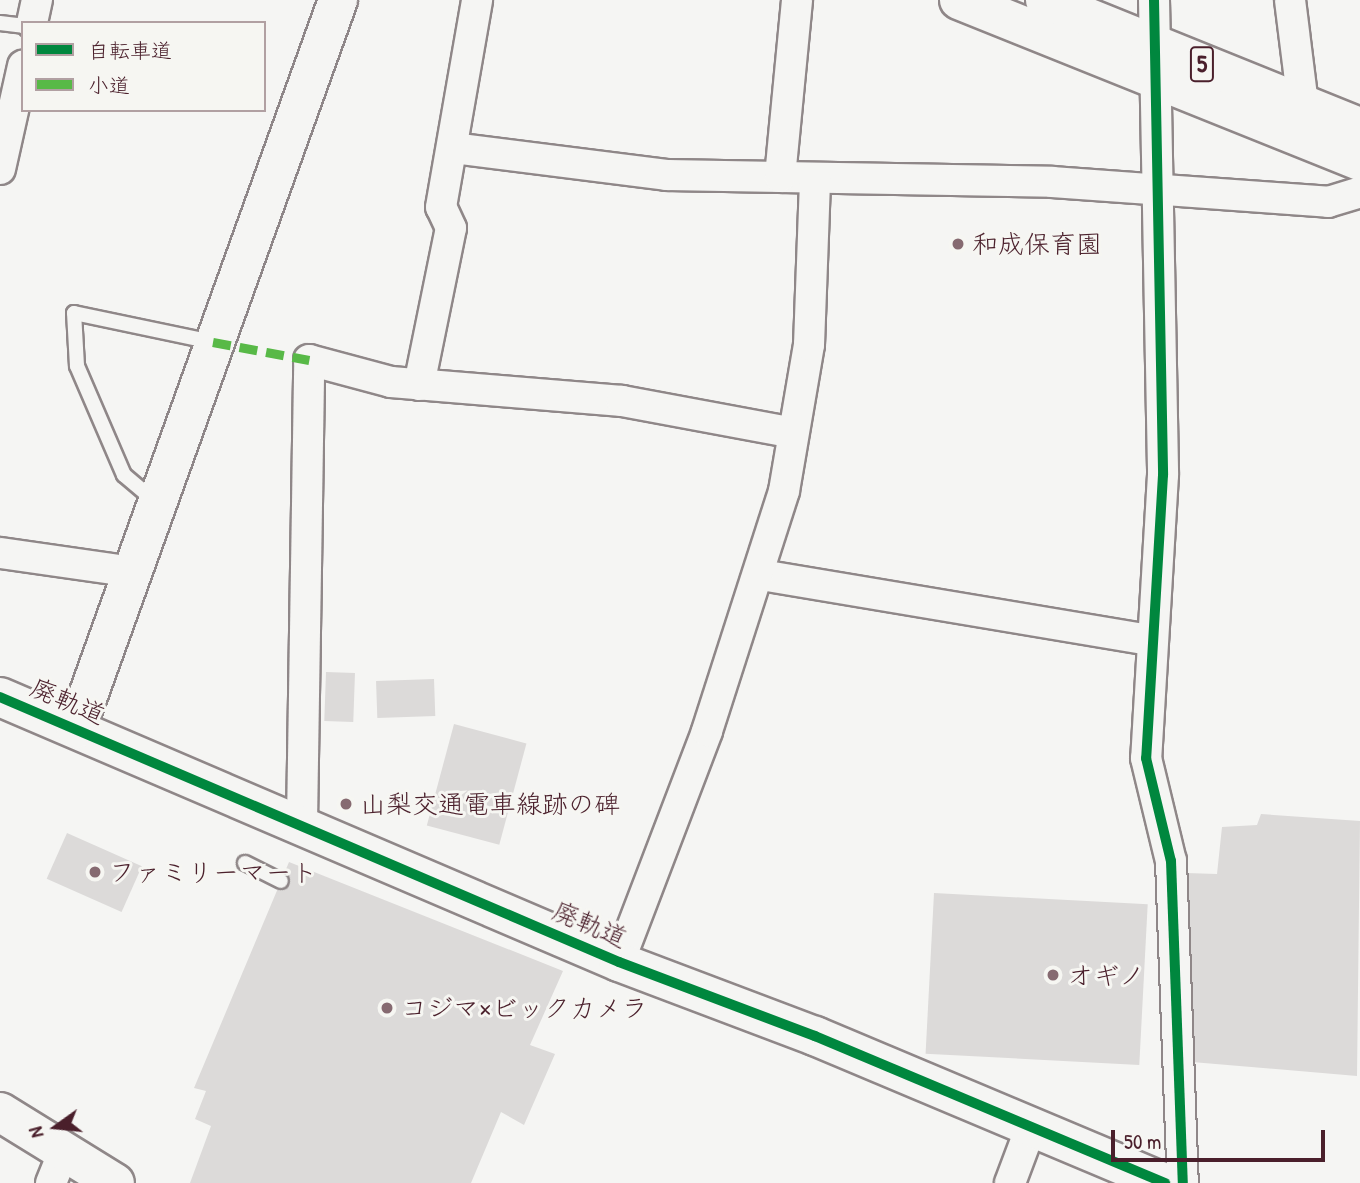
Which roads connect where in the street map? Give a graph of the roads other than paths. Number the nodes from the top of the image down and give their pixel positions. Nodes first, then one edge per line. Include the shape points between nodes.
1 (37, 0) edge
2 (338, 0) edge
3 (477, 0) edge
4 (797, 0) edge
5 (959, 0) edge
6 (1045, 0) edge
7 (1154, 0) edge
8 (1290, 0) edge
9 (32, 21) edge
10 (0, 23) edge
11 (21, 26) edge
12 (1157, 46) junction
13 (21, 75) edge
14 (1160, 83) junction
15 (1303, 104) junction
16 (1360, 127) edge
17 (453, 148) junction
18 (1360, 161) edge
19 (0, 169) edge
20 (780, 177) junction
21 (815, 178) junction
22 (1159, 192) junction
23 (1360, 192) edge
24 (213, 342) junction
25 (419, 385) junction
26 (790, 432) junction
27 (157, 503) junction
28 (0, 553) edge
29 (133, 572) junction
30 (761, 575) junction
31 (1150, 640) junction
32 (0, 697) edge
33 (76, 729) junction
34 (302, 823) junction
35 (245, 863) dead end
36 (281, 881) dead end
37 (619, 962) junction
38 (0, 1112) edge
39 (1031, 1127) junction
40 (57, 1169) edge
41 (116, 1183) edge
42 (1010, 1183) edge
43 (1165, 1183) edge
44 (1184, 1183) edge

1 - 9 street
2 - 24 street
3 - 17 street
4 - 20 street
5 - 14 street, 5
6 - 12 street, 5
7 - 12 street
8 - 15 street
10 - 11 lane
12 - 14 street
12 - 15 street, 5
13 - 19 street
14 - 18 street, 5
14 - 22 street
15 - 16 street, 5
17 - 20 street via 667,175
17 - 25 street via 442,207 451,228
20 - 21 street
21 - 22 street via 1052,182
21 - 26 street via 809,345
22 - 23 street via 1328,202
22 - 31 street via 1163,475
24 - 27 street
24 - 27 lane via 74,313 77,366 124,475
25 - 26 street via 622,401
25 - 34 street via 309,360
26 - 30 street via 783,491
27 - 29 street
28 - 29 street
29 - 33 street
30 - 31 street
30 - 37 street
31 - 44 street via 1146,758 1171,861
32 - 33 street, 廃軌道
33 - 34 street, 廃軌道
34 - 37 street, 廃軌道
35 - 36 lane
37 - 39 street, 廃軌道
38 - 40 street
39 - 42 street
39 - 43 street, 廃軌道
40 - 41 street

